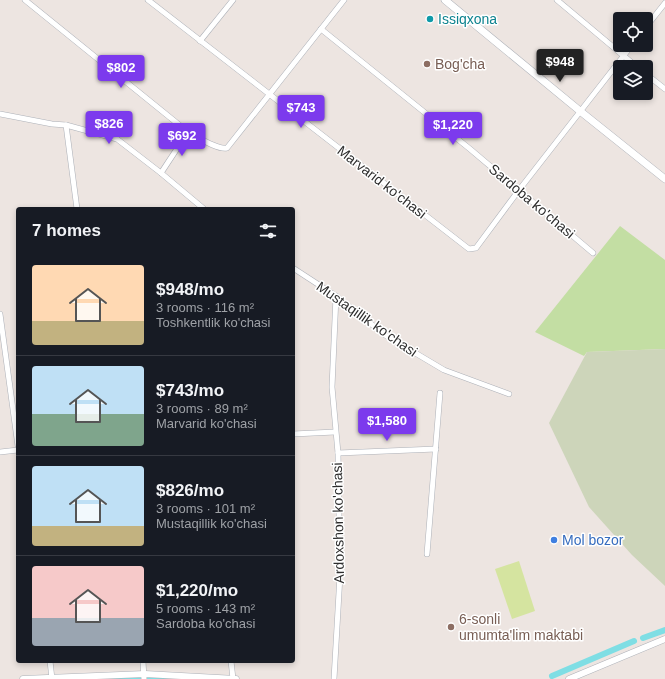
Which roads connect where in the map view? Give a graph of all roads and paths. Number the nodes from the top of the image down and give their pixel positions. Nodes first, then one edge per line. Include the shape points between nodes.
1 (24, 0) edge
2 (148, 0) edge
3 (233, 0) edge
4 (344, 0) edge
5 (445, 0) edge
6 (557, 0) edge
7 (665, 3) edge
8 (653, 18) edge
9 (321, 29) junction
10 (200, 41) junction
11 (626, 52) edge
12 (623, 56) junction
13 (628, 60) edge
14 (653, 80) edge
15 (665, 90) edge
16 (270, 94) junction
17 (580, 112) junction
18 (0, 114) edge
19 (66, 125) junction
20 (188, 132) junction
21 (161, 173) junction
22 (665, 179) edge
23 (519, 190) junction
24 (77, 207) edge
25 (202, 207) edge
26 (593, 253) dead end
27 (295, 269) edge
28 (336, 296) junction
29 (0, 314) edge
30 (440, 394) dead end
31 (509, 394) dead end
32 (16, 431) edge
33 (335, 432) junction
34 (295, 434) edge
35 (436, 449) junction
36 (16, 450) edge
37 (0, 452) edge
38 (338, 453) junction
39 (427, 554) dead end
40 (665, 639) edge
41 (50, 663) edge
42 (143, 663) edge
43 (231, 663) edge
44 (144, 676) edge
45 (52, 678) edge
46 (23, 679) edge
47 (234, 679) edge
48 (334, 679) edge
49 (569, 679) edge

1 - 20 street
2 - 10 street, Marvarid ko'chasi
3 - 10 street
4 - 9 street
5 - 17 main road
6 - 12 street
7 - 8 street
9 - 16 street
9 - 23 street, Sardoba ko'chasi
10 - 16 street, Marvarid ko'chasi
11 - 12 street
12 - 13 street
12 - 17 street
14 - 15 street
16 - 20 street via 227,148 218,147
16 - 23 street, Marvarid ko'chasi via 469,249 476,248
17 - 22 main road
17 - 23 street
18 - 19 street
19 - 21 street via 117,139
19 - 24 street
20 - 21 street
21 - 25 street
23 - 26 street, Sardoba ko'chasi
27 - 28 street, Mustaqillik ko'chasi
28 - 31 street, Mustaqillik ko'chasi via 385,335 444,370
28 - 33 street, Ardoxshon ko'chasi via 332,387
29 - 32 street
30 - 35 street
33 - 34 street
33 - 38 street, Ardoxshon ko'chasi
35 - 38 street
35 - 39 street
36 - 37 street
38 - 48 street, Ardoxshon ko'chasi via 340,575
40 - 49 street
41 - 45 street
42 - 44 street
43 - 47 street
44 - 45 street
44 - 47 street
45 - 46 street

